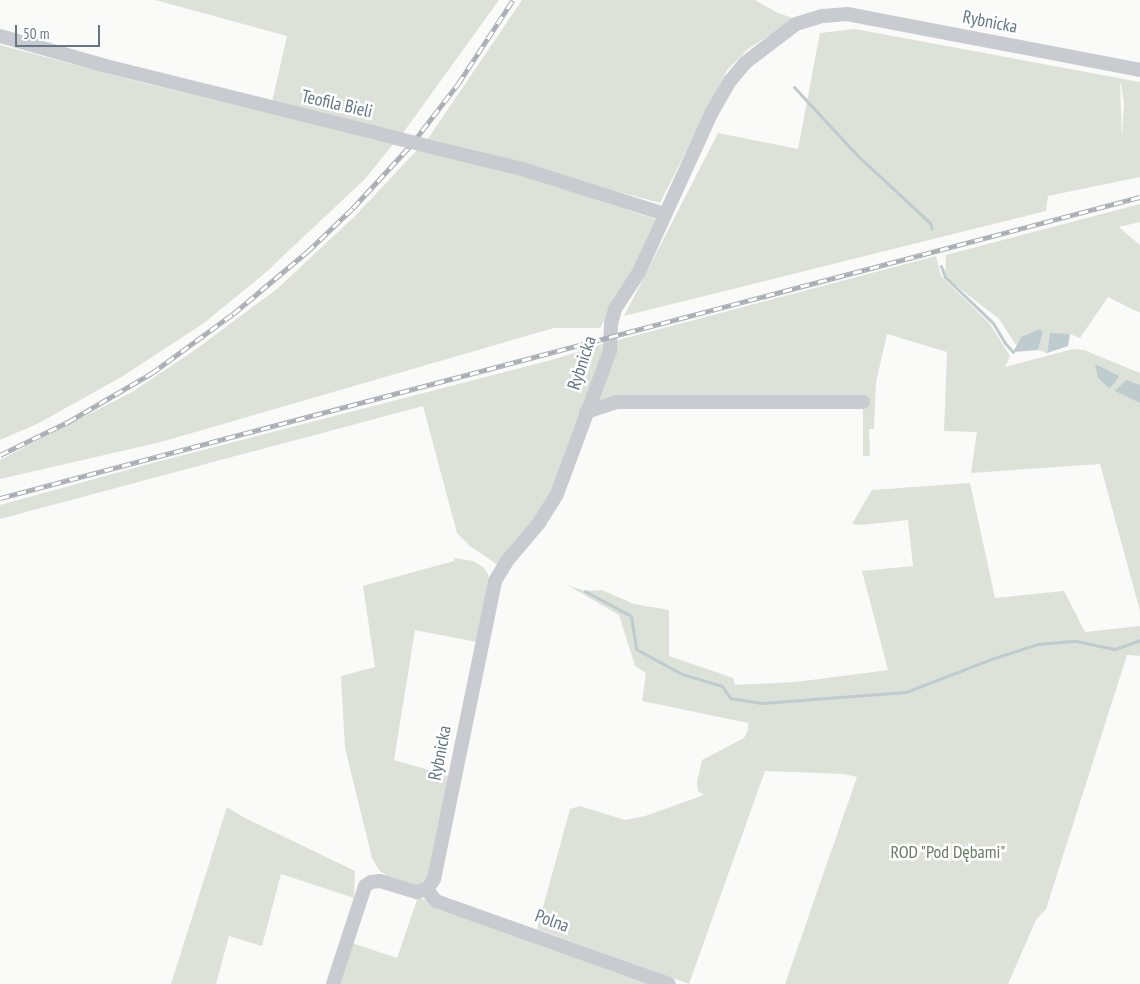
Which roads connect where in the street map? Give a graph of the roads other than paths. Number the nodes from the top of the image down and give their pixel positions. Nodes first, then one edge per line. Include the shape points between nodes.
1 (0, 36) edge
2 (1140, 70) edge
3 (665, 214) junction
4 (863, 402) dead end
5 (586, 412) junction
6 (426, 889) junction
7 (333, 984) edge
8 (669, 984) edge

1 - 3 street, Teofila Bieli, bridge via 106,66 522,169
2 - 3 street, Rybnicka via 847,14 802,22 758,52 730,81 712,112
3 - 5 street, Rybnicka via 639,272 612,316 610,351
4 - 5 street via 617,402
5 - 6 street, Rybnicka via 554,499 539,523 507,561 492,590 436,873
6 - 7 street via 414,892 380,881 365,886
6 - 8 street, Polna via 436,901

